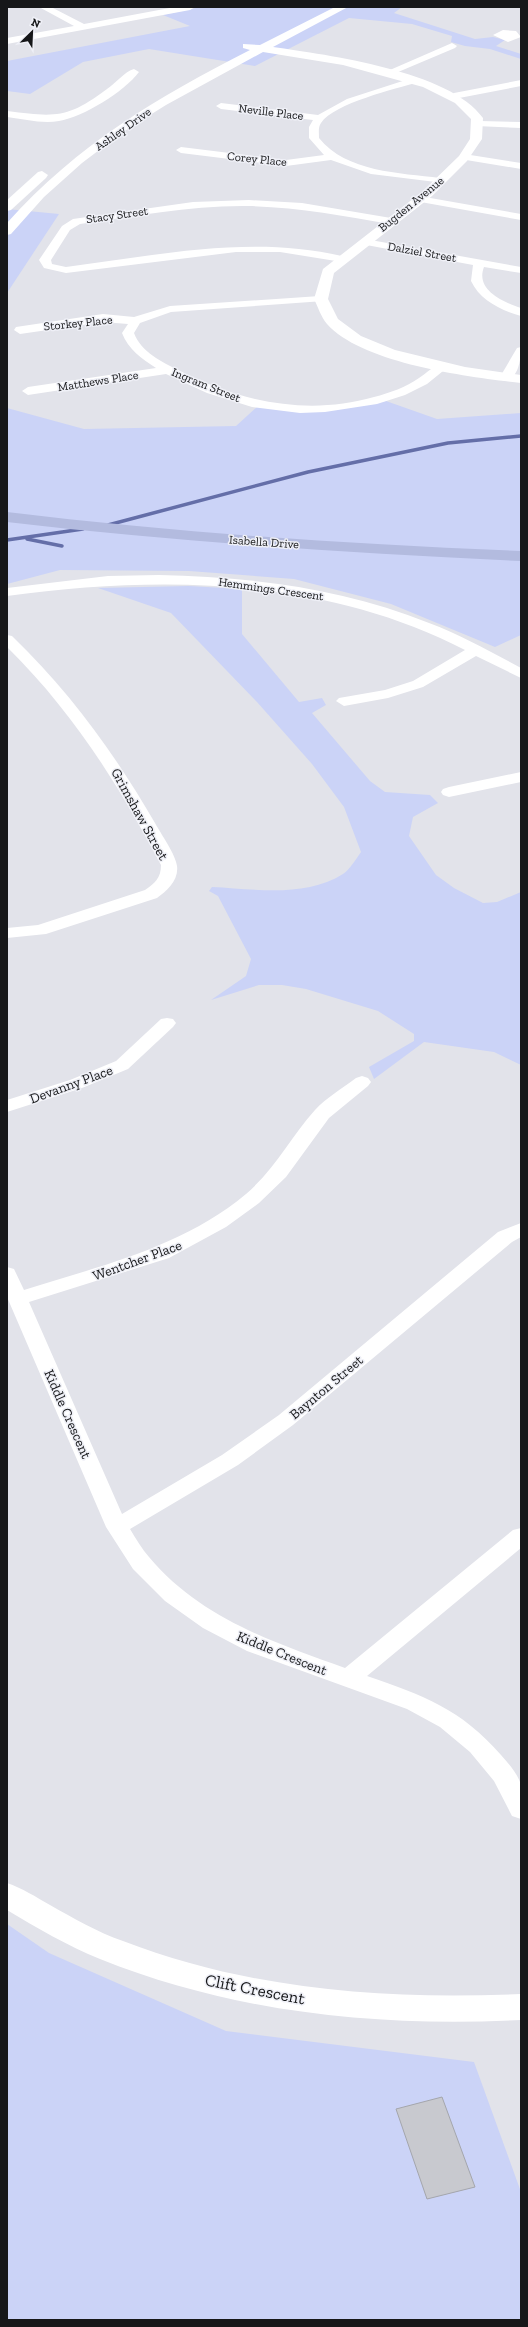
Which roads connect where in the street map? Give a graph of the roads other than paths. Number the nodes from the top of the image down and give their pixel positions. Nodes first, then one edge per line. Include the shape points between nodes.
1 (44, 7) edge
2 (190, 7) edge
3 (166, 9) edge
4 (339, 9) edge
5 (322, 11) edge
6 (83, 27) junction
7 (7, 41) edge
8 (452, 46) dead end
9 (259, 50) junction
10 (244, 51) junction
11 (287, 53) junction
12 (305, 59) junction
13 (348, 65) junction
14 (134, 72) dead end
15 (388, 73) junction
16 (414, 80) junction
17 (521, 83) edge
18 (454, 96) junction
19 (221, 106) dead end
20 (7, 114) edge
21 (320, 118) junction
22 (480, 124) junction
23 (521, 125) edge
24 (113, 135) junction
25 (181, 150) dead end
26 (333, 156) junction
27 (464, 157) junction
28 (521, 166) edge
29 (440, 181) junction
30 (419, 199) junction
31 (8, 200) edge
32 (521, 217) edge
33 (7, 220) edge
34 (391, 221) junction
35 (7, 231) edge
36 (364, 242) junction
37 (342, 259) junction
38 (480, 262) junction
39 (521, 270) edge
40 (320, 299) junction
41 (521, 312) edge
42 (136, 321) junction
43 (20, 330) dead end
44 (521, 351) edge
45 (442, 367) junction
46 (168, 370) junction
47 (506, 377) junction
48 (521, 379) edge
49 (28, 391) dead end
50 (7, 517) edge
51 (521, 556) edge
52 (7, 592) edge
53 (7, 639) edge
54 (475, 650) junction
55 (521, 674) edge
56 (344, 701) dead end
57 (521, 777) edge
58 (448, 792) dead end
59 (7, 933) edge
60 (167, 1023) dead end
61 (362, 1082) dead end
62 (7, 1106) edge
63 (521, 1229) edge
64 (7, 1274) edge
65 (18, 1299) junction
66 (117, 1527) junction
67 (521, 1536) edge
68 (348, 1678) junction
69 (518, 1795) edge
70 (7, 1895) edge
71 (521, 2007) edge

1 - 6 street
2 - 3 street
3 - 6 street
4 - 5 street, Ashley Drive
5 - 9 street, Ashley Drive
5 - 10 street, Ashley Drive
5 - 11 street via 321,22 290,40 285,49
6 - 7 street
8 - 15 street
9 - 10 street, Ashley Drive
9 - 11 street
9 - 12 street
10 - 12 street
10 - 24 street, Ashley Drive
10 - 31 street, Ashley Drive via 133,107
11 - 13 street
12 - 13 street
13 - 15 street
14 - 20 street via 124,83 72,115 48,119
15 - 16 street
16 - 18 street
16 - 21 street via 349,102 332,109
17 - 18 street
18 - 22 street via 475,113
19 - 21 street, Neville Place
21 - 26 street via 313,130 314,138 321,148
22 - 23 street
22 - 27 street, Bugden Avenue via 477,138
24 - 31 street via 85,150 31,195 24,199
24 - 35 street, Ashley Drive via 66,171
25 - 26 street, Corey Place via 286,163
26 - 29 street via 375,171
27 - 28 street
27 - 29 street, Bugden Avenue
29 - 30 street, Bugden Avenue
30 - 32 street
30 - 34 street, Bugden Avenue
31 - 33 street via 15,205
34 - 36 street, Bugden Avenue
34 - 37 street, Stacy Street via 276,204 193,205 77,221 66,228 45,260 48,266 66,270 213,251 258,248
36 - 37 street, Bugden Avenue
36 - 38 street, Dalziel Street
37 - 40 street, Bugden Avenue via 328,272 322,283
38 - 39 street, Dalziel Street
38 - 41 street via 476,275 479,287 495,302
40 - 42 street via 170,309
40 - 45 street via 327,316 351,336 396,356
42 - 43 street, Storkey Place via 103,318
42 - 46 street, Ingram Street via 129,330 130,339
44 - 47 street
45 - 46 street, Ingram Street via 424,382 396,395 347,406 302,408 250,402 216,392
45 - 47 street
46 - 49 street, Matthews Place
47 - 48 street
50 - 51 main road, Isabella Drive via 311,546
52 - 54 street, Hemmings Crescent via 89,581 156,579 258,585 347,601 409,620
53 - 59 street, Grimshaw Street via 52,684 102,747 146,819 169,865 169,874 161,886 138,899 40,930
54 - 55 street, Hemmings Crescent
54 - 56 street via 418,684 388,694
57 - 58 street
60 - 62 street, Devanny Place via 122,1065 76,1084
61 - 65 street, Wentcher Place via 322,1114 279,1173 252,1199 219,1223 162,1253
63 - 66 street, Baynton Street via 505,1237 286,1420 230,1460
64 - 65 street, Kiddle Crescent
65 - 66 street, Kiddle Crescent
66 - 68 street, Kiddle Crescent via 142,1563 173,1595 211,1622 255,1645
67 - 68 street
68 - 69 street, Kiddle Crescent via 415,1702 448,1720 478,1744
70 - 71 street, Clift Crescent via 71,1932 111,1950 230,1988 389,2009 480,2010

